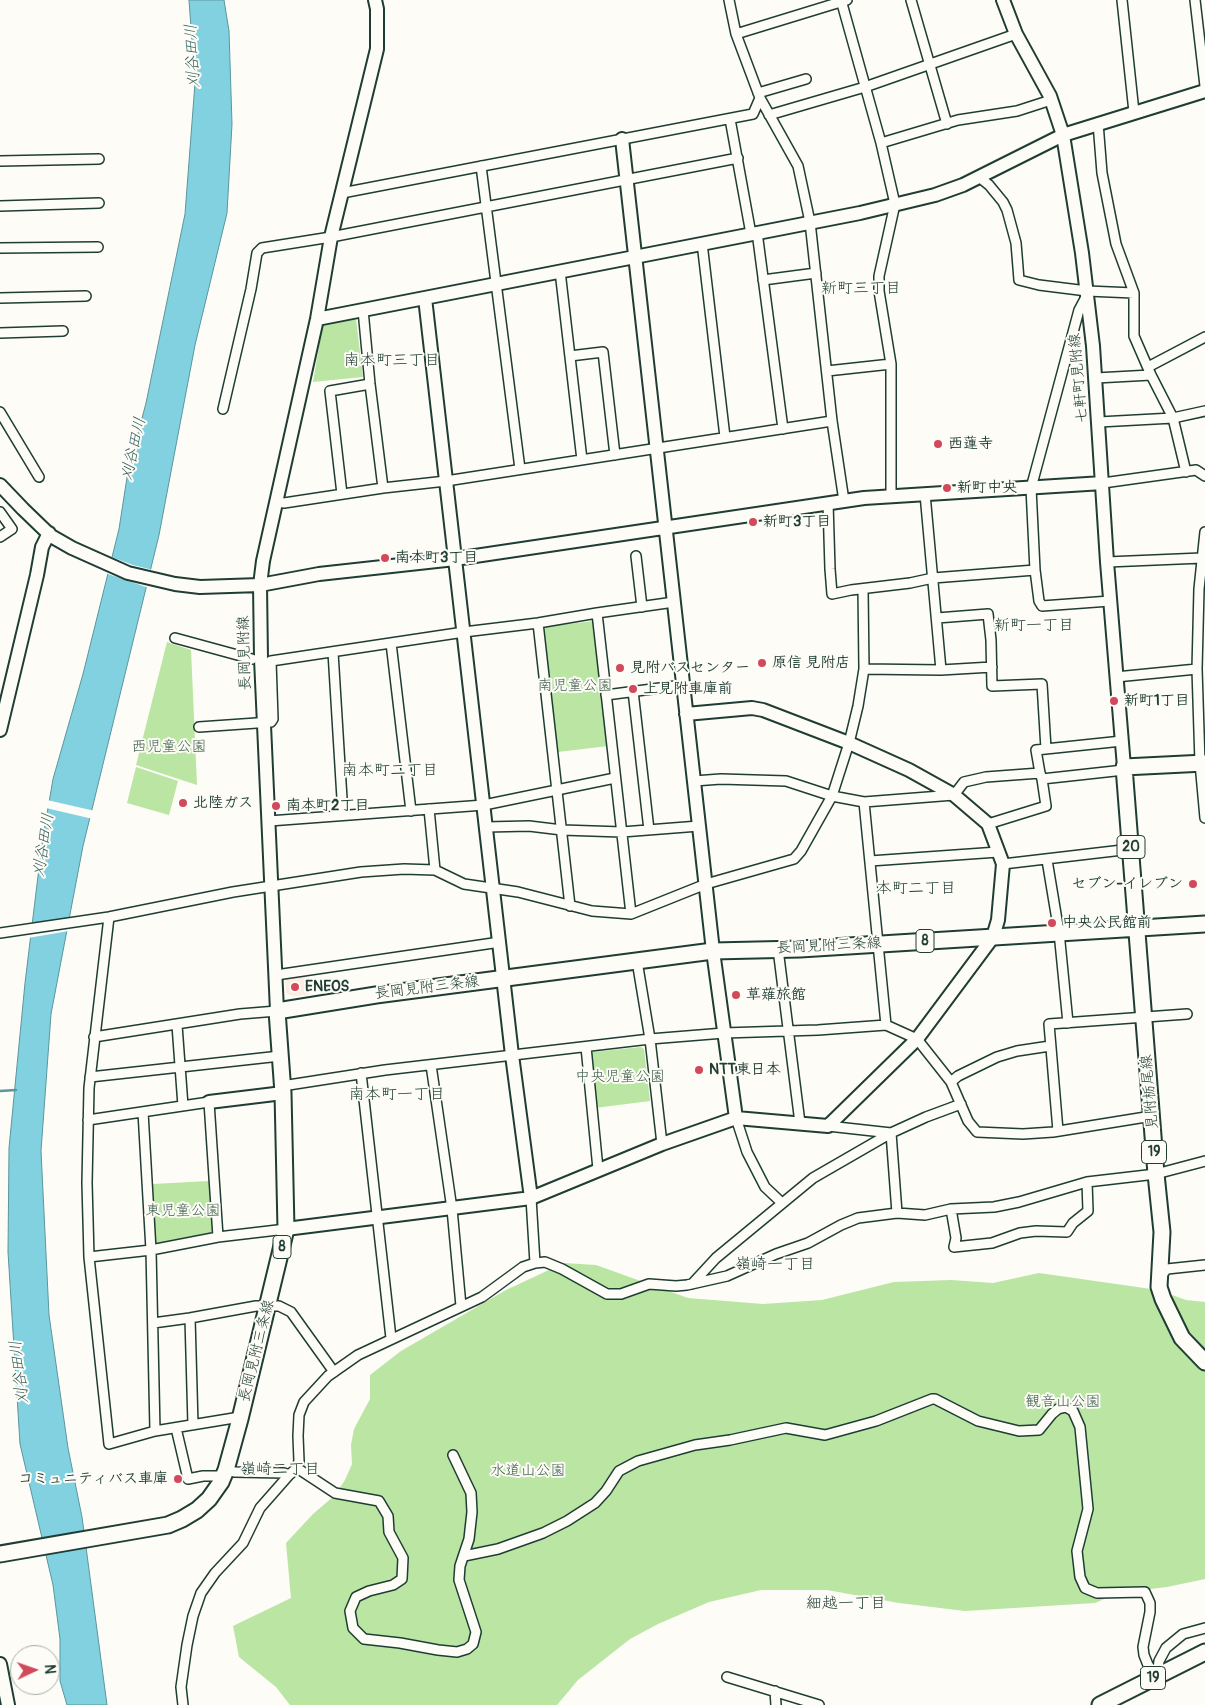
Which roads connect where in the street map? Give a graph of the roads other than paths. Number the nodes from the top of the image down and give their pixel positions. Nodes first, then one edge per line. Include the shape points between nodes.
1 (375, 0) edge
2 (728, 0) edge
3 (911, 0) edge
4 (1003, 0) edge
5 (1122, 0) edge
6 (1194, 0) edge
7 (843, 1) edge
8 (736, 34) junction
9 (1016, 34) junction
10 (930, 65) junction
11 (806, 79) dead end
12 (1205, 86) edge
13 (865, 87) junction
14 (1205, 90) edge
15 (759, 96) junction
16 (1052, 100) junction
17 (1134, 112) junction
18 (770, 115) junction
19 (730, 119) junction
20 (1098, 123) junction
21 (947, 124) junction
22 (1062, 135) junction
23 (622, 139) junction
24 (880, 143) junction
25 (738, 158) junction
26 (99, 159) dead end
27 (0, 161) edge
28 (481, 166) junction
29 (979, 177) junction
30 (627, 180) junction
31 (342, 193) junction
32 (99, 204) dead end
33 (895, 204) junction
34 (0, 206) edge
35 (486, 207) junction
36 (810, 222) junction
37 (754, 233) junction
38 (332, 237) junction
39 (702, 243) junction
40 (98, 247) dead end
41 (0, 248) edge
42 (635, 256) junction
43 (560, 271) junction
44 (816, 273) junction
45 (764, 280) junction
46 (496, 284) junction
47 (1087, 293) junction
48 (1134, 293) junction
49 (86, 296) dead end
50 (0, 298) edge
51 (424, 298) junction
52 (363, 310) junction
53 (317, 319) junction
54 (63, 331) dead end
55 (0, 332) edge
56 (1205, 337) edge
57 (570, 356) junction
58 (890, 364) junction
59 (827, 371) junction
60 (1149, 371) junction
61 (1096, 378) junction
62 (370, 384) junction
63 (223, 409) dead end
64 (1205, 411) edge
65 (0, 412) edge
66 (1173, 418) junction
67 (832, 421) junction
68 (1099, 422) junction
69 (783, 428) junction
70 (725, 438) junction
71 (657, 448) junction
72 (615, 455) junction
73 (582, 460) junction
74 (520, 469) junction
75 (1186, 472) junction
76 (1205, 476) edge
77 (39, 478) dead end
78 (446, 481) junction
79 (1103, 483) junction
80 (0, 484) edge
81 (383, 488) junction
82 (1031, 488) junction
83 (342, 494) junction
84 (925, 494) junction
85 (891, 496) junction
86 (844, 501) junction
87 (276, 502) junction
88 (828, 503) junction
89 (0, 512) edge
90 (666, 529) junction
91 (1205, 532) edge
92 (50, 534) junction
93 (0, 537) edge
94 (636, 556) dead end
95 (1202, 558) junction
96 (455, 559) junction
97 (1107, 562) junction
98 (1035, 570) junction
99 (933, 578) junction
100 (260, 585) junction
101 (863, 589) junction
102 (1110, 601) junction
103 (674, 602) junction
104 (642, 607) junction
105 (596, 613) junction
106 (937, 618) junction
107 (538, 623) junction
108 (464, 632) junction
109 (175, 638) dead end
110 (391, 643) junction
111 (333, 652) junction
112 (252, 659) dead end
113 (992, 667) junction
114 (864, 669) junction
115 (1197, 669) junction
116 (941, 670) junction
117 (1116, 677) junction
118 (683, 685) junction
119 (1201, 687) edge
120 (633, 691) junction
121 (606, 695) junction
122 (686, 714) junction
123 (265, 723) junction
124 (200, 727) dead end
125 (0, 730) edge
126 (1122, 742) junction
127 (849, 743) junction
128 (1046, 749) junction
129 (1203, 763) edge
130 (1124, 768) junction
131 (1041, 776) junction
132 (615, 778) junction
133 (694, 781) junction
134 (556, 791) junction
135 (954, 795) junction
136 (832, 796) junction
137 (864, 802) junction
138 (484, 805) junction
139 (429, 810) junction
140 (411, 811) junction
141 (343, 815) junction
142 (1205, 818) edge
143 (270, 821) junction
144 (988, 824) junction
145 (486, 826) junction
146 (699, 826) junction
147 (562, 830) junction
148 (649, 830) junction
149 (622, 832) junction
150 (1131, 849) junction
151 (1001, 858) junction
152 (1047, 860) junction
153 (870, 861) junction
154 (435, 870) junction
155 (706, 884) junction
156 (272, 886) junction
157 (493, 887) junction
158 (570, 906) junction
159 (631, 914) junction
160 (109, 917) junction
161 (1205, 924) edge
162 (1137, 928) junction
163 (1059, 932) junction
164 (0, 933) edge
165 (993, 937) junction
166 (500, 942) junction
167 (878, 944) junction
168 (778, 949) junction
169 (713, 950) junction
170 (637, 961) junction
171 (276, 975) junction
172 (504, 978) junction
173 (277, 1011) junction
174 (1187, 1014) dead end
175 (1144, 1018) junction
176 (1068, 1023) junction
177 (177, 1024) junction
178 (886, 1025) junction
179 (789, 1031) junction
180 (724, 1032) junction
181 (94, 1037) junction
182 (650, 1039) junction
183 (918, 1039) junction
184 (586, 1046) junction
185 (1050, 1046) junction
186 (512, 1055) junction
187 (280, 1056) junction
188 (431, 1065) junction
189 (180, 1066) junction
190 (361, 1074) junction
191 (90, 1077) junction
192 (951, 1082) junction
193 (283, 1089) junction
194 (209, 1102) junction
195 (961, 1104) junction
196 (183, 1106) junction
197 (143, 1112) junction
198 (1152, 1116) junction
199 (736, 1118) junction
200 (88, 1120) junction
201 (800, 1123) junction
202 (828, 1126) junction
203 (1058, 1131) junction
204 (891, 1133) junction
205 (662, 1144) junction
206 (1205, 1161) edge
207 (598, 1169) junction
208 (1156, 1174) junction
209 (1087, 1182) junction
210 (531, 1198) junction
211 (782, 1204) junction
212 (452, 1209) junction
213 (951, 1209) junction
214 (897, 1213) junction
215 (378, 1217) junction
216 (286, 1229) junction
217 (218, 1237) junction
218 (151, 1250) junction
219 (89, 1257) junction
220 (535, 1263) junction
221 (1205, 1265) edge
222 (1158, 1279) junction
223 (692, 1284) junction
224 (269, 1306) junction
225 (461, 1306) junction
226 (190, 1318) junction
227 (153, 1323) junction
228 (391, 1338) junction
229 (1205, 1362) edge
230 (334, 1372) junction
231 (240, 1418) junction
232 (193, 1425) junction
233 (176, 1428) junction
234 (155, 1431) junction
235 (453, 1455) dead end
236 (297, 1468) junction
237 (225, 1473) junction
238 (289, 1475) junction
239 (0, 1554) edge
240 (464, 1556) junction
241 (1205, 1628) edge
242 (1205, 1652) edge
243 (0, 1664) edge
244 (1157, 1676) junction
245 (727, 1677) dead end
246 (775, 1691) junction
247 (8, 1705) edge
248 (183, 1705) edge
249 (776, 1705) edge
250 (819, 1705) edge
251 (1100, 1705) edge

1 - 31 street, 長岡見附線 via 377,49
2 - 8 street
3 - 10 street
4 - 9 street, 七軒町見附線
5 - 17 street
6 - 12 street
7 - 8 street
7 - 13 street
8 - 15 street
9 - 10 street
9 - 16 street, 七軒町見附線
10 - 13 street
10 - 21 street
11 - 15 street
13 - 18 street
13 - 24 street
14 - 17 street
15 - 18 street
15 - 19 street via 753,114
16 - 21 street via 1017,111
16 - 22 street, 七軒町見附線
17 - 20 street
18 - 36 street via 798,166
19 - 23 street
19 - 25 street
20 - 22 street
20 - 48 street via 1102,173 1116,244
21 - 24 street
22 - 29 street
22 - 47 street, 七軒町見附線
23 - 28 street
23 - 30 street
24 - 33 street
25 - 30 street
25 - 37 street
26 - 27 street
28 - 31 street
28 - 35 street
29 - 33 street via 936,195
29 - 47 street via 994,190 1007,210 1016,243 1019,280
30 - 35 street
30 - 42 street
31 - 38 street, 長岡見附線
32 - 34 street
33 - 36 street
33 - 58 street via 879,276
35 - 38 street
35 - 46 street
36 - 37 street
36 - 44 street
37 - 39 street
37 - 45 street
38 - 53 street, 長岡見附線
38 - 63 street via 262,248 257,253
39 - 42 street
39 - 70 street
40 - 41 street
42 - 43 street
42 - 71 street
43 - 46 street
43 - 57 street
44 - 45 street
44 - 59 street
45 - 69 street
46 - 51 street
46 - 74 street
47 - 48 street
47 - 61 street, 七軒町見附線
47 - 82 street via 1079,310
48 - 60 street via 1134,336
49 - 50 street
51 - 52 street
51 - 78 street
52 - 53 street
52 - 62 street
53 - 87 street, 長岡見附線
54 - 55 street
56 - 60 street
57 - 72 street via 603,352
57 - 73 street
58 - 59 street
58 - 85 street
59 - 67 street
60 - 61 street
60 - 66 street
61 - 68 street, 七軒町見附線
62 - 81 street
62 - 83 street via 330,391
64 - 66 street
65 - 77 street
66 - 68 street
66 - 75 street
67 - 69 street
67 - 86 street
68 - 79 street, 七軒町見附線
69 - 70 street
70 - 71 street
71 - 72 street
71 - 90 street
72 - 73 street
73 - 74 street
74 - 78 street
75 - 76 street via 1196,470
75 - 79 street
78 - 81 street
78 - 96 street
79 - 82 street
79 - 97 street, 七軒町見附線
80 - 92 street
81 - 83 street
82 - 84 street
82 - 98 street
83 - 87 street
84 - 85 street
84 - 99 street
85 - 86 street
86 - 88 street
87 - 100 street, 長岡見附線
88 - 90 street
88 - 101 street via 832,594
89 - 93 street via 12,529
90 - 96 street
90 - 103 street
91 - 95 street
92 - 100 street via 128,573 200,587
92 - 125 street via 42,546
94 - 104 street
95 - 97 street
95 - 115 street
96 - 100 street via 319,574
96 - 108 street
97 - 102 street, 七軒町見附線
98 - 99 street
98 - 102 street via 1042,606
99 - 101 street
99 - 106 street
100 - 123 street, 長岡見附線
101 - 114 street
102 - 117 street, 七軒町見附線
103 - 104 street
103 - 118 street
104 - 105 street
105 - 107 street
105 - 121 street
106 - 113 street via 988,614
106 - 116 street
107 - 108 street
107 - 134 street
108 - 110 street
108 - 138 street
109 - 112 street
110 - 111 street
110 - 140 street
111 - 123 street via 271,661 274,719
111 - 141 street
113 - 116 street
113 - 128 street via 992,686 1042,684
114 - 116 street
114 - 127 street
115 - 117 street
115 - 119 street
117 - 126 street, 七軒町見附線
118 - 120 street
118 - 122 street
119 - 129 street
120 - 121 street
120 - 148 street
121 - 132 street
122 - 127 street via 752,708
122 - 133 street
123 - 124 street
123 - 143 street, 長岡見附線
126 - 128 street
126 - 130 street, 七軒町見附線
127 - 135 street
127 - 136 street
128 - 131 street via 1036,750
129 - 130 main road
129 - 142 street
130 - 131 street
130 - 150 main road, 20
131 - 135 street via 986,777 964,782
131 - 144 street via 1046,806
132 - 134 street
132 - 149 street
133 - 136 street via 786,781
133 - 146 street
134 - 138 street
134 - 147 street
135 - 137 street
135 - 144 street
136 - 137 street
136 - 155 street via 794,860
137 - 153 street
138 - 139 street
138 - 145 street
139 - 140 street
139 - 154 street
140 - 141 street
141 - 143 street
143 - 156 street, 長岡見附線
144 - 151 street
145 - 147 street
145 - 157 street
146 - 148 street
146 - 155 street
147 - 149 street
147 - 158 street
148 - 149 street
149 - 159 street
150 - 152 street
150 - 162 main road, 20
151 - 152 street
151 - 153 street
151 - 165 street via 998,920
152 - 163 street
153 - 167 street
154 - 156 street via 361,872
154 - 157 street via 464,884
155 - 159 street
155 - 169 street
156 - 160 street
156 - 171 street, 長岡見附線
157 - 158 street
157 - 166 street
158 - 159 street
160 - 164 street
160 - 181 street
161 - 162 main road, 長岡見附三条線 / 8
162 - 163 main road, 長岡見附三条線 / 8
162 - 175 main road, 見附栃尾線 / 19
163 - 165 main road, 長岡見附三条線 / 8
163 - 176 street
165 - 167 main road, 長岡見附三条線 / 8
165 - 183 street
166 - 171 street
166 - 172 street
167 - 168 main road, 長岡見附三条線 / 8
167 - 178 street
168 - 169 main road, 長岡見附三条線 / 8
168 - 179 street
169 - 170 main road, 長岡見附三条線 / 8
169 - 180 street
170 - 172 main road, 長岡見附三条線 / 8
170 - 182 street
171 - 173 street, 長岡見附線
172 - 173 main road, 長岡見附三条線 / 8 via 376,994
172 - 186 street
173 - 177 street
173 - 187 main road, 長岡見附三条線 / 8
174 - 175 street
175 - 176 street
175 - 198 main road, 見附栃尾線 / 19
176 - 185 street via 1050,1024
177 - 181 street
177 - 189 street
178 - 179 street
178 - 183 street
179 - 180 street
179 - 201 street
180 - 182 street
180 - 199 street
181 - 191 street
182 - 184 street
182 - 205 street
183 - 192 street
183 - 202 street
184 - 186 street
184 - 207 street
185 - 192 street via 997,1057
185 - 203 street
186 - 188 street
186 - 210 street
187 - 189 street
187 - 193 main road, 長岡見附三条線 / 8
188 - 190 street
188 - 212 street
189 - 191 street
189 - 196 street
190 - 193 street
190 - 215 street
191 - 200 street
192 - 195 street
193 - 194 street
193 - 216 main road, 長岡見附三条線 / 8
194 - 196 street
194 - 217 street
195 - 203 street via 977,1132 1023,1134
195 - 204 street
196 - 197 street
197 - 200 street
197 - 218 street
198 - 203 street
198 - 208 main road, 見附栃尾線 / 19
199 - 201 street
199 - 205 street
199 - 211 street via 765,1188
200 - 219 street
201 - 202 street
202 - 204 street
204 - 211 street via 813,1178
204 - 214 street
205 - 207 street
206 - 208 street
207 - 210 street
208 - 209 street
208 - 222 main road, 見附栃尾線 / 19 via 1162,1232
209 - 213 street via 994,1207
209 - 213 street via 1088,1211 1067,1232 1020,1233 992,1243 954,1247 956,1238
210 - 212 street
210 - 220 street
211 - 223 street via 716,1258
212 - 215 street
212 - 225 street
213 - 214 street via 925,1215
214 - 223 street via 858,1218 808,1243 727,1276
215 - 216 street
215 - 228 street
216 - 217 street
216 - 224 main road, 長岡見附三条線 / 8
217 - 218 street
218 - 219 street
218 - 227 street
219 - 234 street via 109,1444
220 - 223 street via 545,1262 562,1269 607,1294 621,1294 649,1284
220 - 225 street via 523,1267 482,1297
221 - 222 street via 1167,1269
222 - 229 main road, 見附栃尾線 / 19 via 1163,1299 1182,1338
224 - 226 street
224 - 230 street via 279,1306 290,1312
224 - 231 main road, 長岡見附三条線 / 8
225 - 228 street
226 - 227 street
226 - 232 street
227 - 234 street
228 - 230 street
230 - 236 street via 304,1402 299,1415
231 - 232 street
231 - 237 main road, 長岡見附三条線 / 8
232 - 233 street
233 - 234 street
233 - 237 street via 188,1479
235 - 240 street via 471,1493 472,1512
236 - 238 street
236 - 240 street via 336,1493 379,1501 388,1516 389,1532 402,1558 402,1578 393,1585 356,1597 350,1611 353,1628 364,1639 457,1652 474,1644 476,1632 459,1580
237 - 238 street via 284,1472
237 - 239 main road, 長岡見附三条線 / 8 via 209,1499 182,1520 151,1529
238 - 248 street via 260,1508 243,1542 201,1593 193,1616 180,1687
240 - 244 street via 498,1549 551,1530 594,1503 619,1471 644,1459 695,1445 786,1428 825,1435 876,1421 932,1399 978,1421 1019,1431 1040,1430 1052,1414 1066,1407 1073,1411 1080,1426 1088,1509 1077,1551 1080,1578 1085,1588 1097,1592 1145,1592 1150,1603 1144,1655
241 - 244 street via 1183,1634 1166,1648 1159,1661
242 - 244 main road, 19
243 - 247 street
244 - 251 main road, 19
245 - 246 street
246 - 249 street
246 - 250 street

